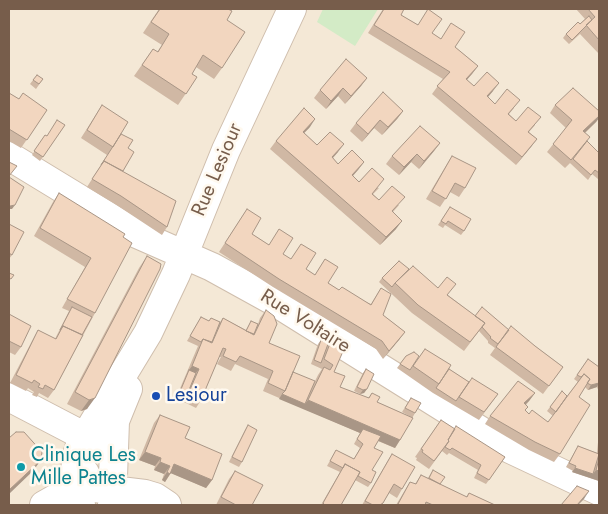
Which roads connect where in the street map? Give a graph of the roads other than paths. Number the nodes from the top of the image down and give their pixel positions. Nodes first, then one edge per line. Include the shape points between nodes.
1 (292, 9) edge
2 (9, 156) edge
3 (183, 254) junction
4 (148, 333) junction
5 (9, 397) edge
6 (100, 445) junction
7 (599, 491) edge
8 (78, 496) edge
9 (112, 498) edge
10 (44, 505) edge
11 (167, 505) edge

1 - 3 street, Rue Lesiour via 226,150
2 - 3 street, Rue Voltaire via 138,234
3 - 4 street, Rue Lesiour
3 - 7 street, Rue Voltaire via 270,300 510,449
4 - 6 street, Rue Lesiour
4 - 6 street, Rue Lesiour via 115,421
5 - 6 street
6 - 8 street, Rue Lesiour via 77,455 74,470
6 - 9 street, Rue Lesiour
8 - 9 street
8 - 10 street
9 - 11 street via 146,494

